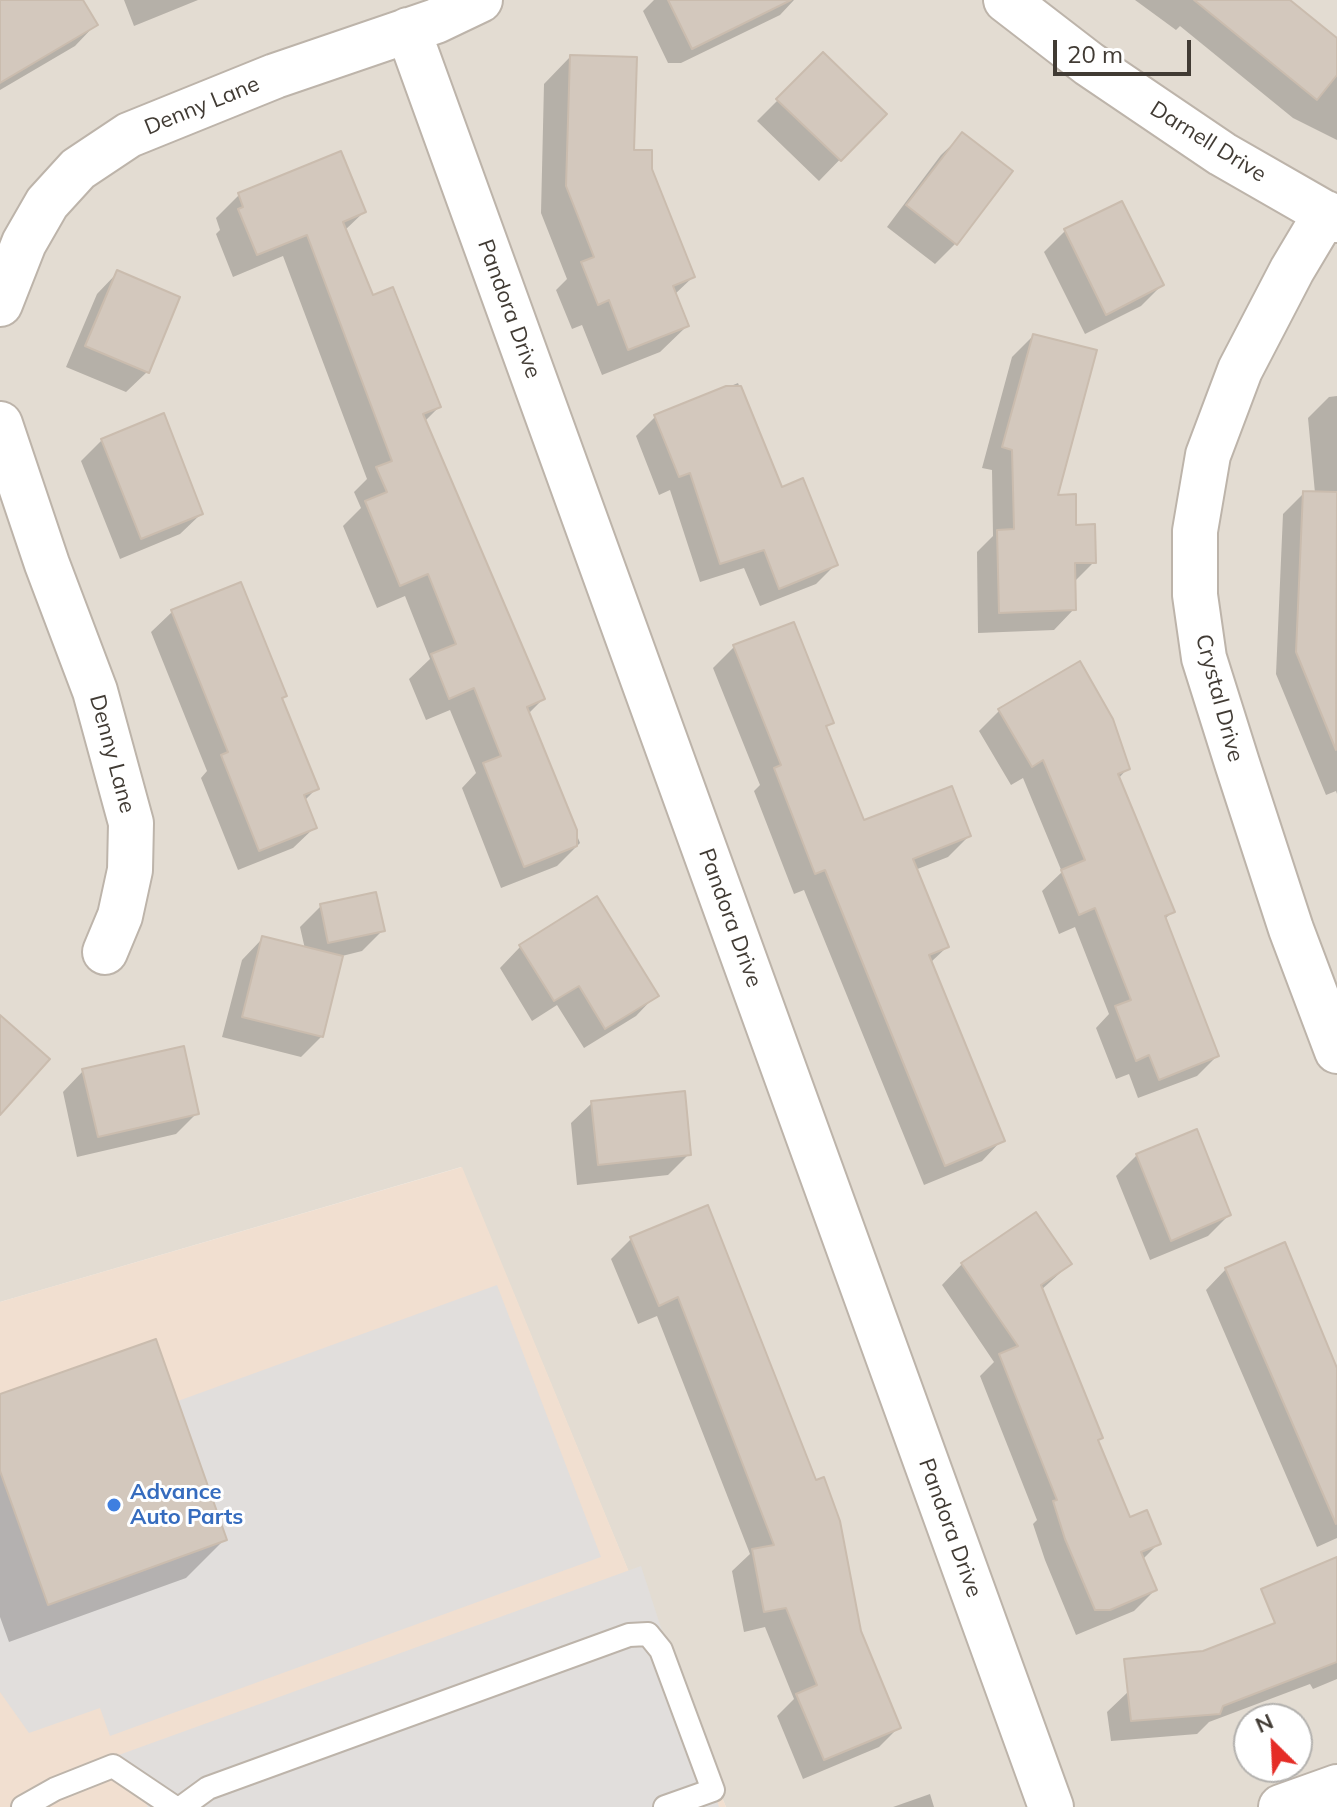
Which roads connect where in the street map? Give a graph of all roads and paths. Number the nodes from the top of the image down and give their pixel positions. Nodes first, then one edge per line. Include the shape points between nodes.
1 (480, 0) edge
2 (1006, 0) edge
3 (408, 30) junction
4 (1331, 217) edge
5 (0, 304) edge
6 (0, 424) edge
7 (105, 952) dead end
8 (1337, 1051) edge
9 (1337, 1787) edge
10 (718, 1798) edge
11 (23, 1807) edge
12 (174, 1807) edge
13 (182, 1807) edge
14 (665, 1807) edge
15 (1051, 1807) edge
16 (1281, 1807) edge

1 - 3 street, Denny Lane
2 - 4 street, Darnell Drive via 1222,154
3 - 5 street, Denny Lane via 275,76 116,143 78,169 47,203
3 - 15 street, Pandora Drive
4 - 8 street, Crystal Drive via 1292,270 1240,370 1208,455 1195,531 1195,595 1204,658 1227,733
6 - 7 street, Denny Lane via 95,691 131,823 130,870
9 - 16 street
10 - 13 lane via 661,1650 648,1634 629,1635 208,1788
10 - 14 lane
11 - 12 lane via 113,1766

